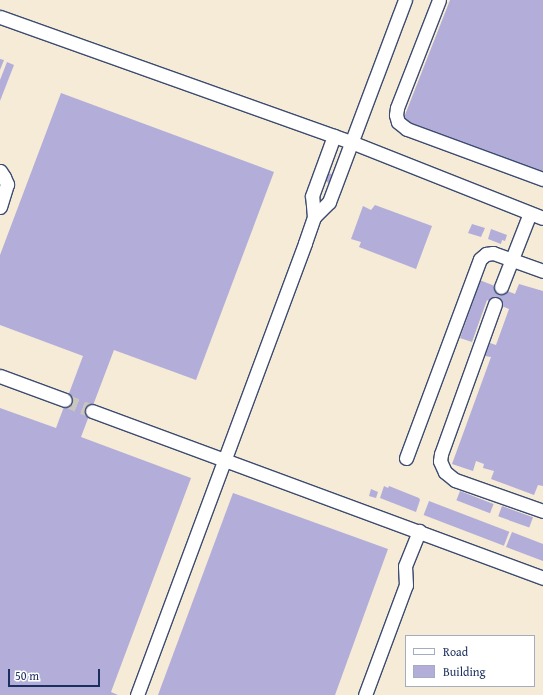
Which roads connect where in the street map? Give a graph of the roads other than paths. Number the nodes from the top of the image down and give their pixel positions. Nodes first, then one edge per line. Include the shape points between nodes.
1 (405, 0) edge
2 (438, 0) edge
3 (0, 17) edge
4 (334, 136) junction
5 (351, 142) junction
6 (0, 172) edge
7 (543, 178) edge
8 (0, 207) edge
9 (530, 213) junction
10 (314, 217) junction
11 (543, 218) edge
12 (512, 260) junction
13 (543, 271) edge
14 (501, 287) dead end
15 (495, 304) dead end
16 (0, 376) edge
17 (65, 400) tunnel mouth
18 (92, 411) tunnel mouth
19 (406, 458) dead end
20 (225, 459) junction
21 (543, 511) edge
22 (419, 531) junction
23 (543, 578) edge
24 (137, 695) edge
25 (365, 695) edge

1 - 5 street
2 - 7 street via 397,108 398,122 407,129
3 - 4 street
4 - 5 street
4 - 10 street via 312,196
5 - 9 street
5 - 10 street via 329,202
6 - 8 street via 7,184
9 - 11 street
9 - 12 street
10 - 20 street
12 - 13 street
12 - 14 street
12 - 19 street via 489,253 478,263
15 - 21 street via 440,461 445,472 455,480
16 - 17 street
18 - 20 street
20 - 22 street
20 - 24 street
22 - 23 street
22 - 25 street via 405,566 406,585

